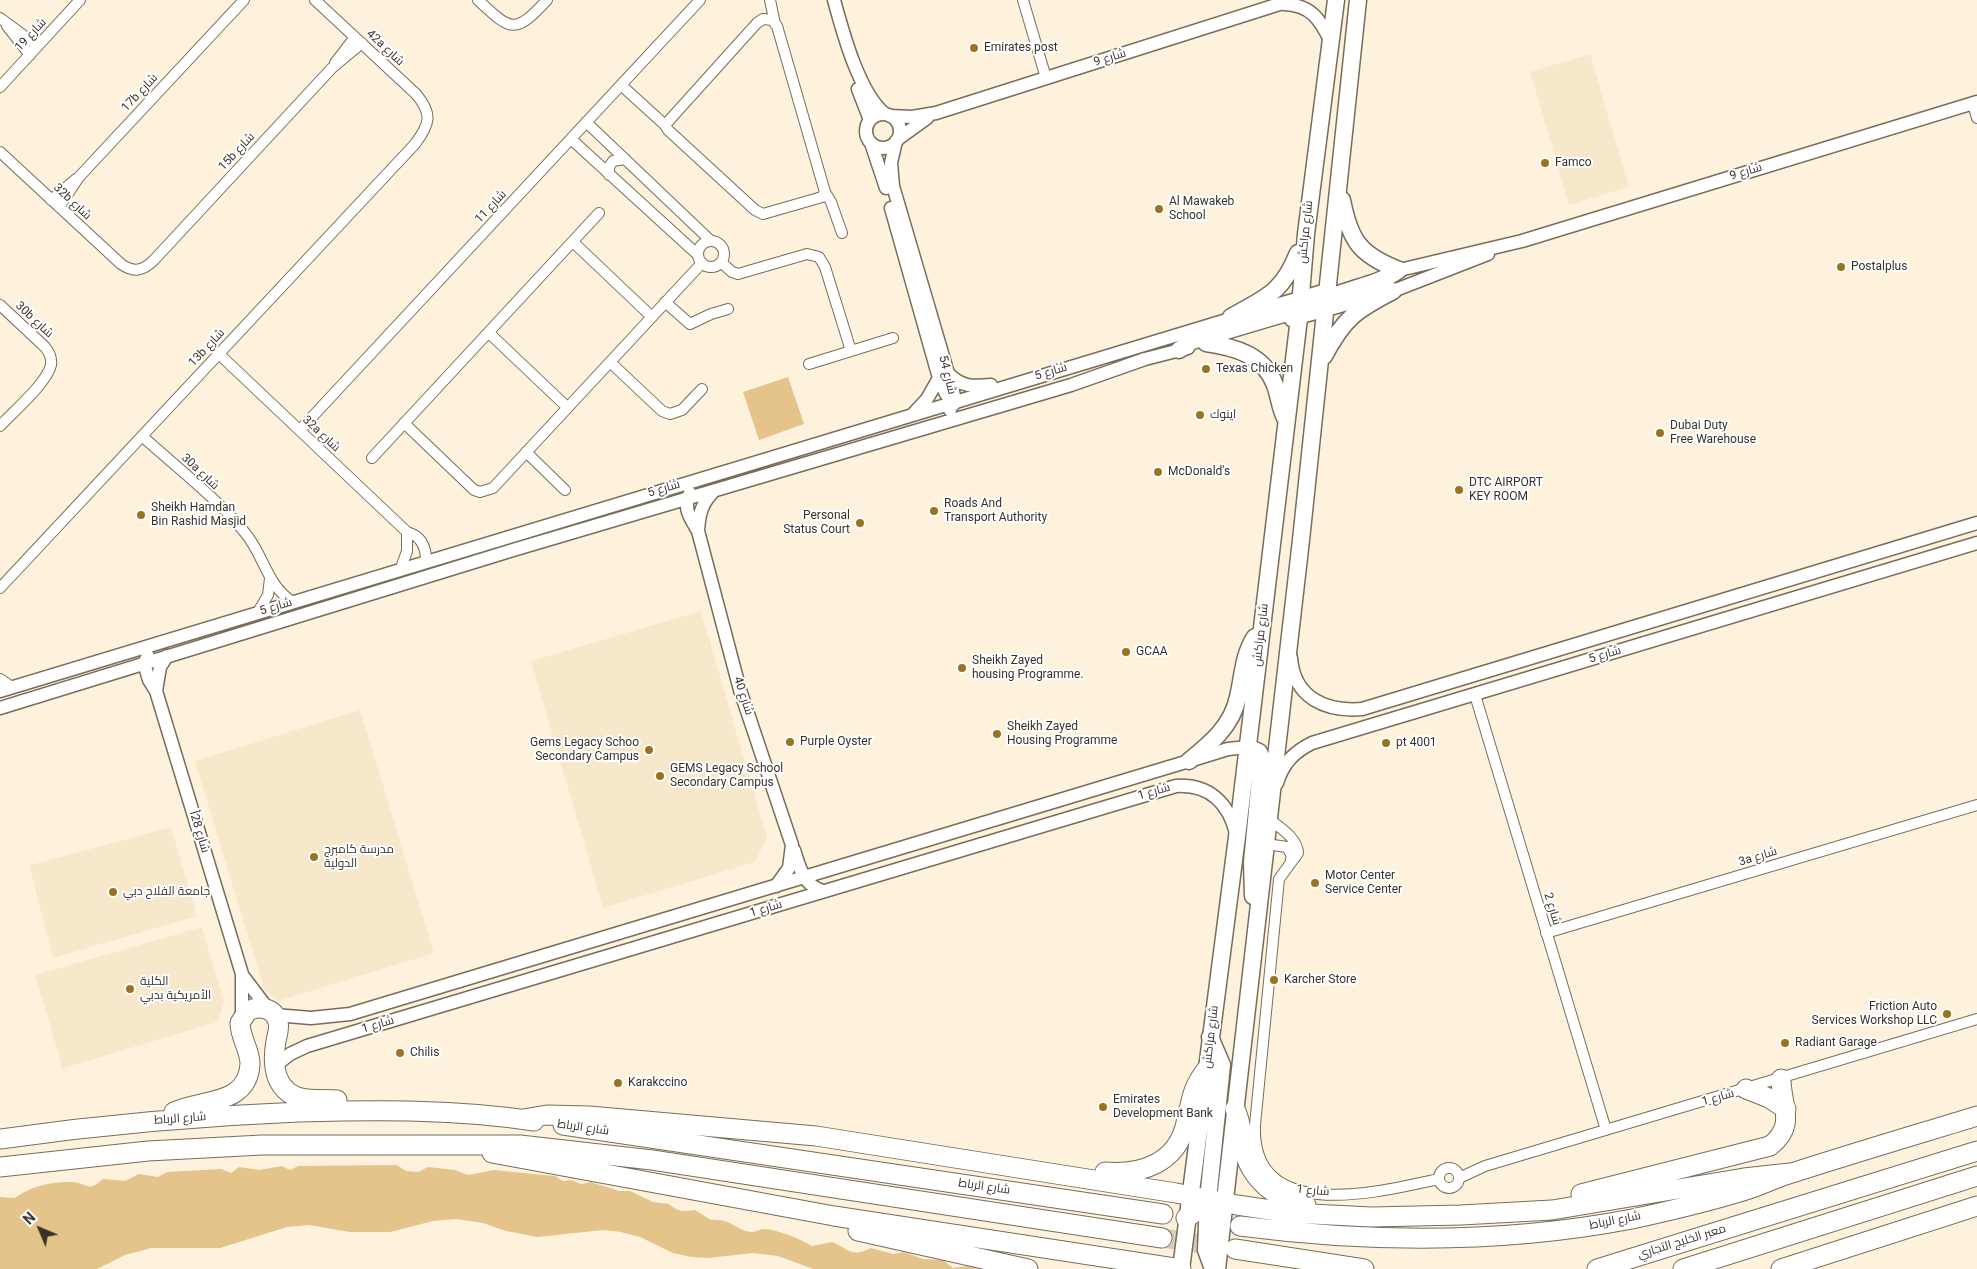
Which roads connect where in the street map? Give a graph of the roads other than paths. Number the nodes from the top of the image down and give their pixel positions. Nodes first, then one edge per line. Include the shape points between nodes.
1 (80, 0) edge
2 (244, 0) edge
3 (315, 0) edge
4 (478, 0) edge
5 (547, 0) edge
6 (700, 0) edge
7 (765, 0) edge
8 (770, 0) edge
9 (834, 0) edge
10 (1023, 0) edge
11 (1336, 0) edge
12 (1358, 0) edge
13 (1288, 2) edge
14 (763, 19) junction
15 (3, 20) edge
16 (775, 24) junction
17 (358, 40) junction
18 (1331, 42) junction
19 (38, 46) junction
20 (849, 52) junction
21 (30, 55) junction
22 (1046, 78) junction
23 (621, 85) junction
24 (0, 87) edge
25 (1975, 103) edge
26 (936, 113) junction
27 (888, 115) junction
28 (1977, 118) edge
29 (870, 120) junction
30 (428, 122) joint
31 (586, 122) junction
32 (665, 125) junction
33 (571, 139) junction
34 (897, 140) junction
35 (871, 143) junction
36 (0, 152) edge
37 (625, 159) junction
38 (1314, 168) junction
39 (610, 175) junction
40 (1339, 183) junction
41 (825, 192) junction
42 (55, 203) junction
43 (599, 213) dead end
44 (842, 233) dead end
45 (1306, 234) junction
46 (711, 240) junction
47 (573, 242) junction
48 (1516, 242) junction
49 (700, 259) junction
50 (721, 262) junction
51 (128, 269) joint
52 (1400, 270) junction
53 (1393, 291) junction
54 (665, 302) junction
55 (1313, 304) junction
56 (0, 305) edge
57 (728, 309) dead end
58 (652, 317) junction
59 (1231, 317) junction
60 (488, 332) junction
61 (893, 338) dead end
62 (1206, 343) junction
63 (1179, 350) junction
64 (851, 351) junction
65 (219, 354) junction
66 (610, 362) junction
67 (809, 364) dead end
68 (1318, 367) junction
69 (944, 376) junction
70 (1003, 387) junction
71 (702, 389) dead end
72 (953, 403) junction
73 (567, 407) junction
74 (913, 414) junction
75 (970, 416) junction
76 (1313, 417) junction
77 (1287, 422) junction
78 (404, 423) junction
79 (0, 426) edge
80 (300, 430) junction
81 (142, 436) junction
82 (799, 448) junction
83 (526, 452) junction
84 (372, 458) dead end
85 (820, 460) junction
86 (565, 490) dead end
87 (714, 492) junction
88 (686, 501) junction
89 (1977, 523) edge
90 (698, 531) junction
91 (407, 532) junction
92 (1977, 543) edge
93 (426, 560) junction
94 (401, 568) junction
95 (270, 578) junction
96 (0, 588) edge
97 (293, 602) junction
98 (332, 607) junction
99 (258, 612) junction
100 (238, 618) junction
101 (1261, 629) junction
102 (1290, 629) junction
103 (1542, 655) junction
104 (167, 656) junction
105 (144, 663) junction
106 (1546, 673) junction
107 (0, 679) edge
108 (6, 689) edge
109 (156, 691) junction
110 (1474, 695) junction
111 (0, 708) edge
112 (1248, 747) junction
113 (1189, 760) junction
114 (1977, 805) edge
115 (1269, 814) junction
116 (1238, 837) junction
117 (1266, 844) junction
118 (792, 845) junction
119 (1290, 864) junction
120 (804, 877) junction
121 (776, 886) junction
122 (823, 891) junction
123 (1258, 915) junction
124 (1546, 933) junction
125 (514, 965) junction
126 (242, 974) junction
127 (271, 1012) junction
128 (409, 1016) junction
129 (242, 1018) junction
130 (1977, 1019) edge
131 (1210, 1037) junction
132 (275, 1066) junction
133 (1206, 1070) junction
134 (1781, 1078) junction
135 (1746, 1089) junction
136 (1235, 1109) junction
137 (1786, 1109) junction
138 (358, 1110) junction
139 (1977, 1116) edge
140 (166, 1119) junction
141 (523, 1119) junction
142 (1606, 1130) junction
143 (0, 1139) edge
144 (444, 1144) junction
145 (1977, 1151) edge
146 (57, 1161) junction
147 (0, 1168) edge
148 (0, 1174) edge
149 (1790, 1174) junction
150 (1977, 1176) edge
151 (1067, 1177) junction
152 (1459, 1178) junction
153 (1439, 1179) junction
154 (1203, 1205) junction
155 (1977, 1206) edge
156 (1504, 1212) junction
157 (1163, 1214) dead end
158 (834, 1216) junction
159 (1371, 1217) junction
160 (1240, 1226) dead end
161 (1162, 1238) tunnel mouth
162 (1235, 1249) tunnel mouth
163 (1801, 1265) edge
164 (1028, 1269) edge
165 (1181, 1269) edge
166 (1201, 1269) edge
167 (1213, 1269) edge
168 (1217, 1269) edge
169 (1364, 1269) edge
170 (1596, 1269) edge
171 (1683, 1269) edge
172 (1781, 1269) edge

1 - 19 street, شارع 19
2 - 42 street, 17b شارع
3 - 17 street, 42a شارع
4 - 5 street via 503,22 519,25
6 - 23 street, شارع 11
7 - 14 street via 767,8
8 - 16 street
9 - 20 street
10 - 22 street
11 - 18 main road, شارع مراكش
12 - 40 main road, شارع مراكش
13 - 18 street, شارع 9 via 1311,11
13 - 22 street, شارع 9
14 - 16 street
14 - 32 street
15 - 19 street
15 - 21 street
16 - 41 street
17 - 30 street, 42a شارع via 416,94 427,110
17 - 51 street, 15b شارع via 154,260 142,269
18 - 38 main road, شارع مراكش
19 - 21 street, شارع 19
20 - 27 street via 870,98
20 - 29 street via 851,68
21 - 24 street, شارع 19
22 - 26 street, شارع 9
23 - 31 street, شارع 11
23 - 32 street
25 - 28 street
25 - 48 street, شارع 9
26 - 27 street, شارع 9 via 912,117
26 - 34 street, شارع 9
27 - 29 street
27 - 34 street via 899,128
29 - 35 street via 866,130
30 - 65 street, 13b شارع via 415,144
31 - 33 street, شارع 11
31 - 37 street
32 - 41 street via 757,212 763,214 819,198
33 - 39 street
33 - 80 street, شارع 11
34 - 35 street via 882,148
34 - 69 street, شارع 54 via 891,163 893,186
35 - 69 street, شارع 54 via 885,182 909,277
36 - 42 street, 32b شارع
37 - 39 street via 614,161 609,167
37 - 46 street
38 - 45 main road, شارع مراكش
38 - 55 main road via 1319,197
39 - 49 street
40 - 52 main road via 1353,238 1368,255
40 - 55 main road, شارع مراكش
41 - 44 street
42 - 51 street, 32b شارع
43 - 47 street
45 - 55 main road, شارع مراكش
45 - 59 main road via 1283,283 1270,295
46 - 49 street via 703,243
46 - 50 street via 722,246
47 - 58 street
47 - 60 street
48 - 52 street, شارع 9
48 - 53 street, شارع 9
49 - 50 street via 710,267
49 - 54 street
50 - 64 street via 738,274 807,254 819,257
52 - 55 main road via 1384,279
53 - 55 street, شارع 9
53 - 68 main road via 1364,306 1345,322
54 - 57 street via 690,324
54 - 58 street
55 - 59 street, شارع 5
55 - 62 street, شارع 5
55 - 63 main road via 1192,341
55 - 68 main road, شارع مراكش
55 - 76 main road via 1306,390
55 - 77 main road, شارع مراكش
56 - 79 street, 30b شارع via 50,353 51,363 49,372
58 - 66 street
59 - 70 street, شارع 5
60 - 73 street
60 - 78 street
61 - 64 street
62 - 63 street, شارع 5
62 - 77 main road via 1242,350 1258,361 1275,385
63 - 75 street, شارع 5
64 - 67 street
65 - 80 street, 32a شارع
65 - 81 street, 13b شارع
66 - 71 street via 662,411 670,414 682,410
66 - 73 street
68 - 76 main road, شارع مراكش
69 - 70 street via 971,386
69 - 72 street, شارع 54 via 946,394
69 - 74 street
70 - 72 street, شارع 5
72 - 74 street, شارع 5
72 - 75 street
72 - 85 street via 942,416 844,448
73 - 83 street
74 - 82 street, شارع 5
75 - 85 street, شارع 5
76 - 102 main road, شارع مراكش
77 - 101 main road, شارع مراكش
78 - 83 street via 469,486 480,492 493,488
78 - 84 street
80 - 91 street, 32a شارع
81 - 95 street, 30a شارع via 236,523 255,547
81 - 96 street, 13b شارع
82 - 88 street via 784,458 706,482 690,493
82 - 93 street, شارع 5
83 - 86 street
85 - 87 street, شارع 5
87 - 88 street, شارع 5
87 - 90 street via 700,511
88 - 90 street, شارع 40
88 - 98 street, شارع 5 via 513,550
89 - 103 street, شارع 5
90 - 118 street, شارع 40 via 729,649
91 - 93 street, 32a شارع via 420,540
91 - 94 street via 408,550
92 - 106 street, شارع 5
93 - 94 street, شارع 5
93 - 98 street via 414,573 344,596
94 - 97 street, شارع 5
95 - 97 street, 30a شارع via 278,591
95 - 99 street via 268,595
97 - 99 street, شارع 5
98 - 104 street, شارع 5
99 - 100 street, شارع 5
100 - 105 street via 226,629 151,654
100 - 108 street, شارع 5
101 - 112 main road, شارع مراكش
101 - 113 main road via 1248,650 1238,698 1228,722 1214,740
102 - 103 street, شارع 5 via 1292,667 1298,681 1318,703 1331,709 1362,709
102 - 115 main road, شارع مراكش
103 - 106 street via 1540,665
104 - 105 street, شارع 5
104 - 109 street, شارع 28أ via 160,667
105 - 109 street, شارع 28أ
105 - 111 street, شارع 5
106 - 110 street, شارع 5
107 - 108 street
109 - 126 street, شارع 28أ
110 - 115 street, شارع 5 via 1303,748 1281,771
110 - 124 street, شارع 2
112 - 113 street, شارع 1
112 - 116 main road, شارع مراكش
112 - 123 main road via 1259,752 1262,759 1251,875
113 - 120 street, شارع 1
114 - 124 street, 3a شارع
115 - 117 main road, شارع مراكش
115 - 119 street, شارع 1 via 1296,844 1296,858
116 - 122 street, شارع 1 via 1228,810 1219,799 1198,787 1176,786
116 - 131 main road, شارع مراكش
117 - 119 street via 1287,847 1292,856
117 - 123 main road, شارع مراكش
118 - 120 street
118 - 121 street, شارع 40 via 790,868
119 - 153 street, شارع 1 via 1279,880 1254,1139 1260,1161 1287,1188 1307,1193 1377,1190
120 - 121 street, شارع 1
120 - 122 street
121 - 125 street, شارع 1
122 - 128 street, شارع 1
123 - 136 main road, شارع مراكش
124 - 142 street, شارع 2
125 - 127 street, شارع 1 via 350,1014 312,1018
125 - 128 street via 489,980 411,1004
126 - 127 street, شارع 28أ
126 - 129 street, شارع 28أ
127 - 129 highway via 254,1008
127 - 132 highway via 278,1022
128 - 132 street, شارع 1 via 298,1050
129 - 140 highway via 240,1029 250,1064 244,1084 224,1099 190,1105
130 - 134 street, شارع 1
131 - 133 main road, شارع مراكش
131 - 154 main road via 1222,1070
132 - 138 highway via 280,1084 295,1096 341,1100
133 - 151 highway via 1194,1088 1180,1140 1164,1160 1138,1172 1095,1172
133 - 154 main road, شارع مراكش
134 - 135 street, شارع 1
134 - 137 highway
135 - 137 highway via 1770,1098
135 - 142 street, شارع 1
136 - 154 main road, شارع مراكش
136 - 159 highway via 1242,1122 1247,1160 1257,1178 1271,1192 1298,1204
137 - 156 highway via 1786,1123 1780,1136 1763,1149
138 - 140 highway, شارع الرباط
138 - 141 highway, شارع الرباط via 440,1111
139 - 149 highway, شارع الرباط
140 - 143 highway, شارع الرباط
141 - 151 highway via 589,1116 816,1136
141 - 157 highway, شارع الرباط
142 - 152 street, شارع 1 via 1485,1166
144 - 146 highway, شارع الرباط via 262,1145 148,1150
144 - 158 highway
144 - 161 highway, شارع الرباط via 520,1145 600,1153
145 - 170 highway, معبر الخليج التجاري
146 - 147 highway, شارع الرباط
146 - 148 highway
149 - 156 highway via 1739,1179 1552,1210
149 - 160 highway, شارع الرباط via 1742,1192 1660,1212 1535,1234 1436,1240 1330,1237
150 - 171 highway, معبر الخليج التجاري
151 - 154 highway
152 - 153 street via 1450,1188 1443,1186
152 - 153 street via 1456,1170 1448,1168 1441,1172
154 - 159 highway
154 - 165 main road, شارع مراكش
154 - 166 main road
154 - 167 main road via 1206,1250
154 - 168 main road, شارع مراكش
155 - 163 highway
156 - 159 highway
158 - 164 highway via 868,1234
158 - 165 highway
162 - 169 highway
163 - 172 highway

